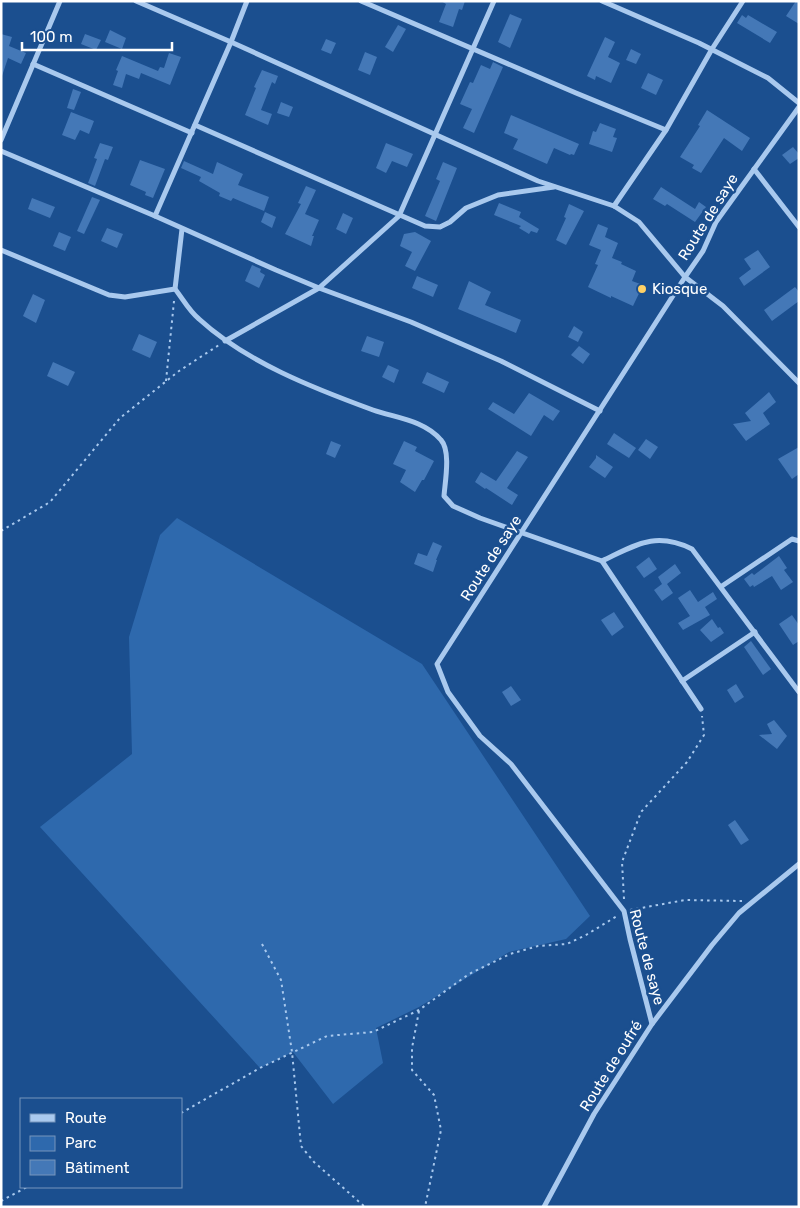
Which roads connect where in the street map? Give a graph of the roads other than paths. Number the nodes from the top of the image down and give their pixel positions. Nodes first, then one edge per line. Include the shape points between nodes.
1 (60, 1) edge
2 (136, 1) edge
3 (248, 1) edge
4 (361, 1) edge
5 (494, 1) edge
6 (602, 1) edge
7 (743, 1) edge
8 (232, 42) junction
9 (712, 49) junction
10 (474, 50) junction
11 (33, 64) junction
12 (799, 103) edge
13 (799, 107) edge
14 (195, 125) junction
15 (666, 130) junction
16 (192, 133) junction
17 (436, 135) junction
18 (1, 140) edge
19 (1, 151) edge
20 (754, 169) junction
21 (555, 187) junction
22 (614, 206) junction
23 (155, 216) junction
24 (399, 216) junction
25 (799, 227) edge
26 (182, 229) junction
27 (1, 250) edge
28 (685, 276) junction
29 (319, 288) junction
30 (175, 289) junction
31 (225, 341) junction
32 (799, 383) edge
33 (600, 411) junction
34 (521, 533) junction
35 (799, 541) edge
36 (602, 561) junction
37 (722, 586) junction
38 (755, 632) junction
39 (682, 681) junction
40 (799, 692) edge
41 (701, 710) road end
42 (799, 864) edge
43 (652, 1024) junction
44 (544, 1207) edge

1 - 11 street
2 - 8 street
3 - 8 street
4 - 10 street
5 - 10 street
6 - 9 street
7 - 9 street
8 - 14 street
8 - 17 street
9 - 12 street via 768,78
9 - 15 street
10 - 15 street
10 - 17 street
11 - 16 street
11 - 18 street
13 - 20 street, Route de saye
14 - 16 street
14 - 24 street
15 - 22 street
16 - 23 street
17 - 21 street
17 - 24 street
19 - 23 street
20 - 25 street
20 - 28 street, Route de saye via 716,222 703,251
21 - 22 street
21 - 24 street via 498,195 466,208 440,227 425,226
22 - 28 street via 639,222
23 - 26 street
24 - 29 street
26 - 29 street
26 - 30 street
27 - 30 street via 109,295 125,297
28 - 32 street via 723,306
28 - 33 street, Route de saye
29 - 31 street
29 - 33 street via 411,322 501,361
30 - 31 street via 197,318
31 - 34 street via 303,384 424,426 443,441 446,458 444,496 453,506
33 - 34 street, Route de saye
34 - 36 street
34 - 43 street, Route de saye via 438,664 448,692 480,736 511,764 624,911
35 - 37 street via 792,539
36 - 37 street via 643,542 662,540 680,543 692,549
36 - 39 street
37 - 38 street
38 - 39 street
38 - 40 street
39 - 41 street
42 - 43 street, Route de oufré via 739,913
43 - 44 street, Route de oufré via 594,1114

